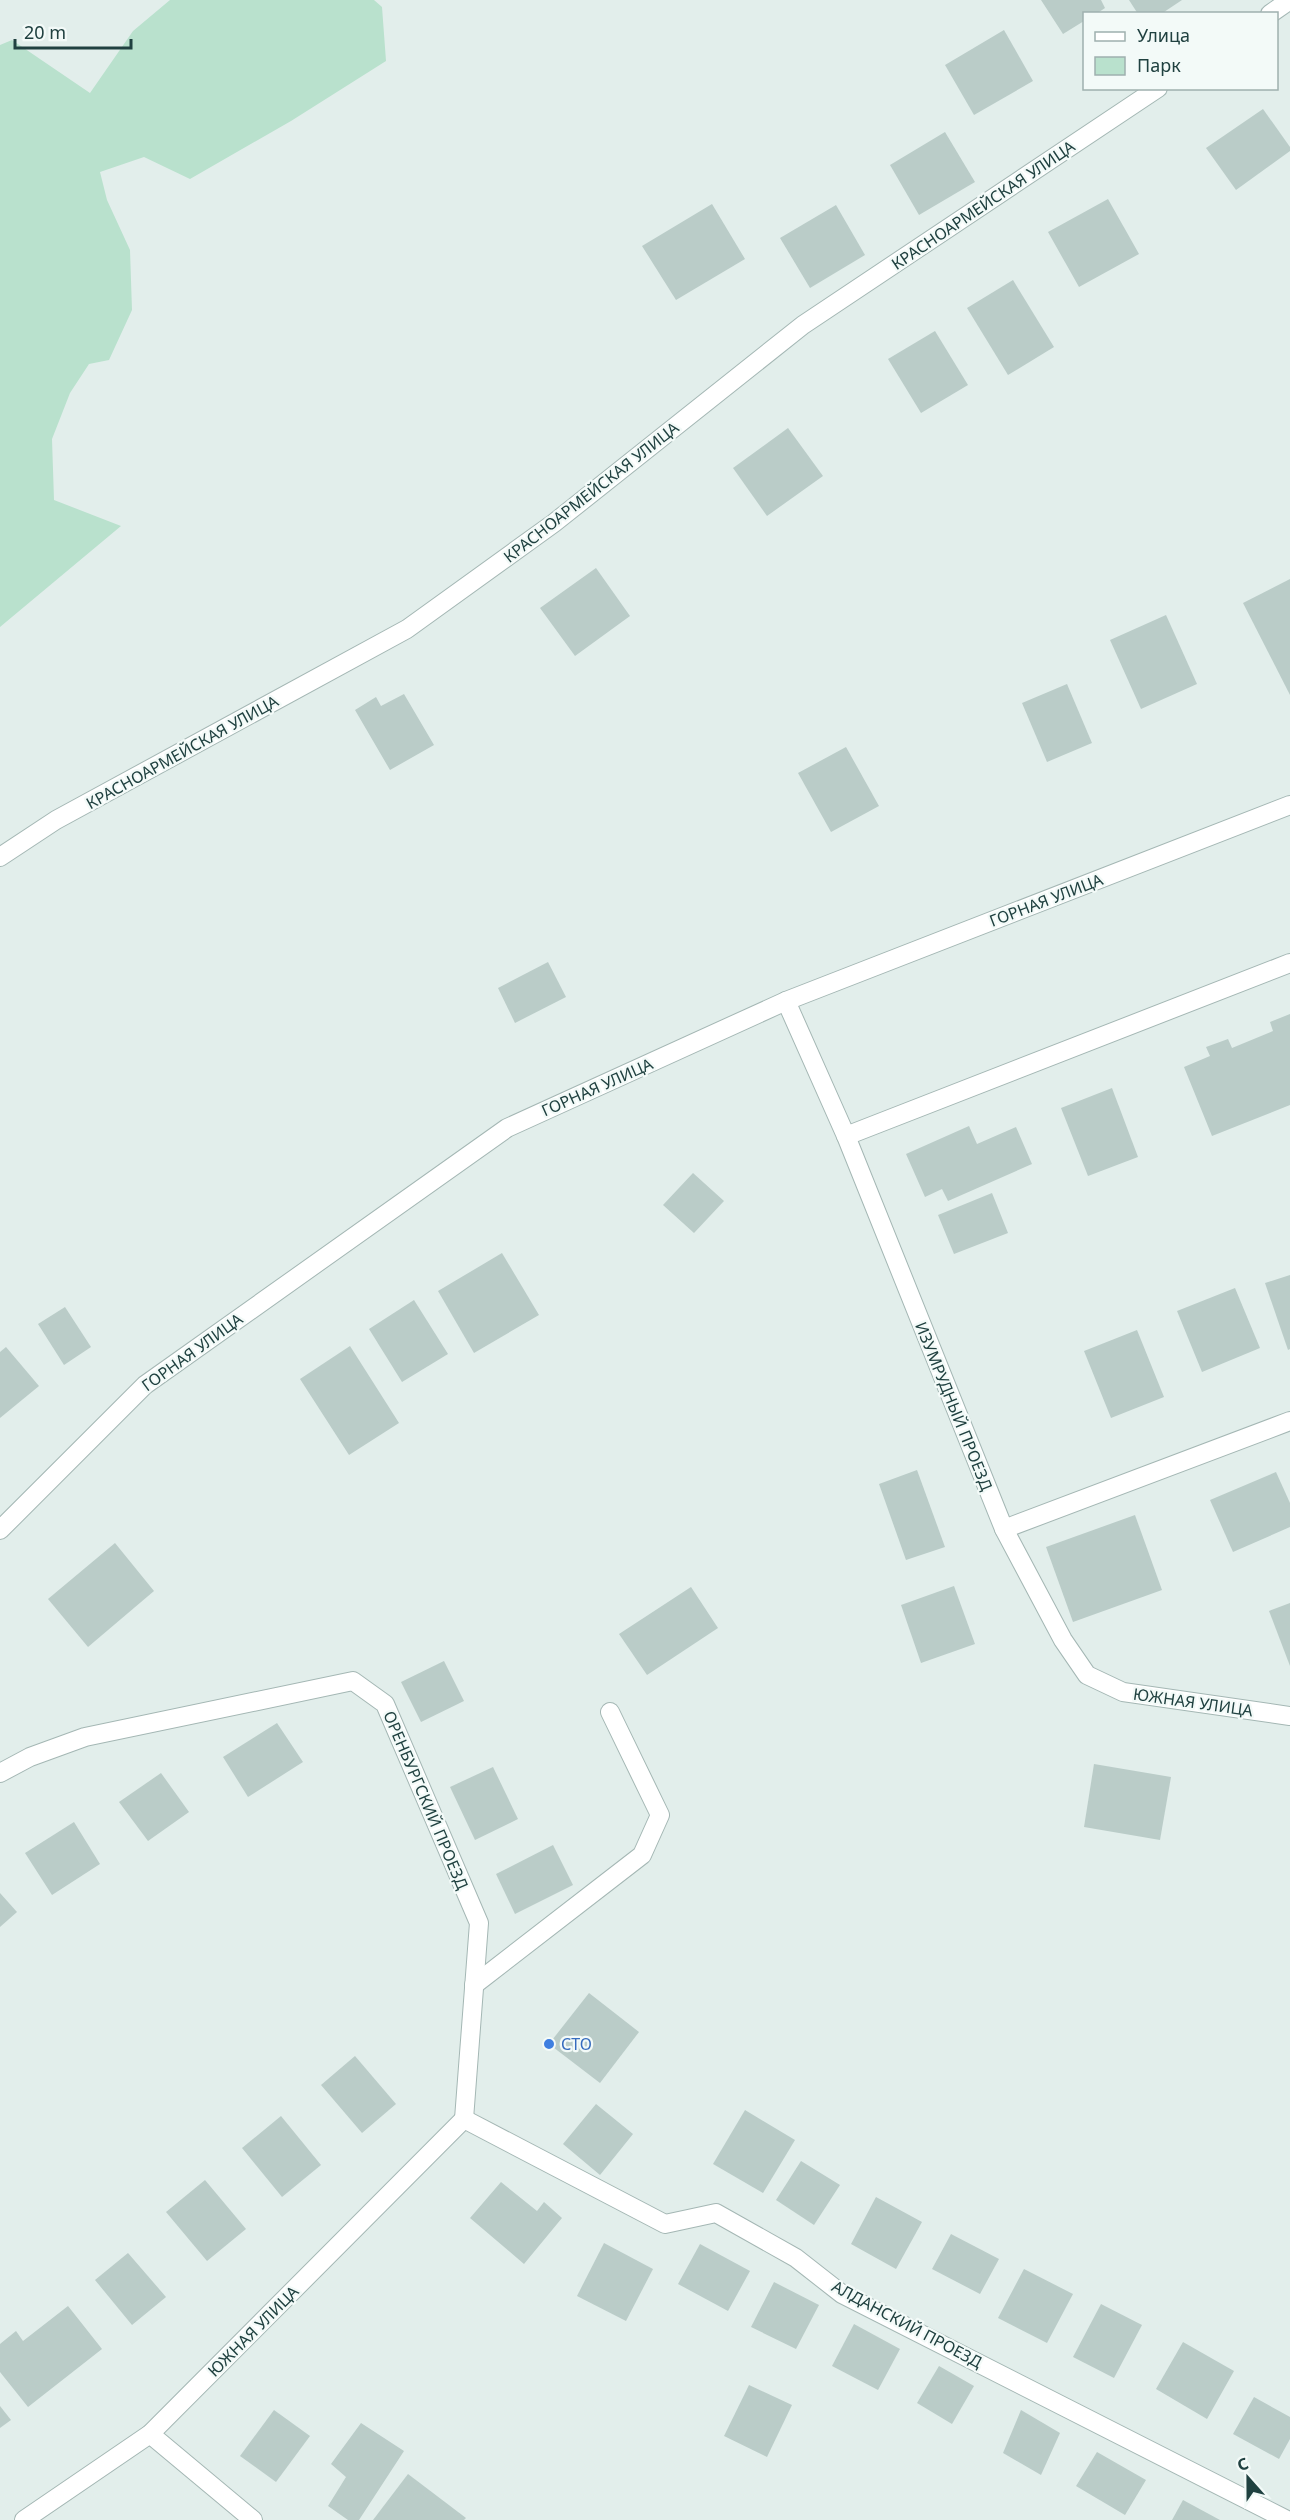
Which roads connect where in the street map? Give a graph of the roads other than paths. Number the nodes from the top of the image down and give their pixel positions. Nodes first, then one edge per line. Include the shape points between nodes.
1 (1290, 0) edge
2 (1273, 12) edge
3 (1155, 90) edge
4 (1290, 805) edge
5 (0, 857) edge
6 (1290, 963) edge
7 (786, 1002) junction
8 (846, 1136) junction
9 (1290, 1421) edge
10 (1004, 1529) junction
11 (0, 1530) edge
12 (610, 1712) dead end
13 (1290, 1716) edge
14 (0, 1773) edge
15 (474, 1985) junction
16 (464, 2119) junction
17 (150, 2434) junction
18 (24, 2520) edge
19 (253, 2520) edge
20 (1287, 2520) edge

1 - 2 street
3 - 5 street, КРАСНОАРМЕЙСКАЯ УЛИЦА via 803,325 554,523 407,629 56,820
4 - 7 street, ГОРНАЯ УЛИЦА
6 - 8 street
7 - 8 street, ИЗУМРУДНЫЙ ПРОЕЗД
7 - 11 street, ГОРНАЯ УЛИЦА via 507,1128 144,1385
8 - 10 street, ИЗУМРУДНЫЙ ПРОЕЗД
9 - 10 street
10 - 13 street, ЮЖНАЯ УЛИЦА via 1063,1640 1087,1675 1123,1692
12 - 15 street via 660,1815 642,1855
14 - 15 street, ОРЕНБУРГСКИЙ ПРОЕЗД via 85,1737 353,1681 385,1704 479,1923
15 - 16 street, ОРЕНБУРГСКИЙ ПРОЕЗД
16 - 17 street, ЮЖНАЯ УЛИЦА
16 - 20 street, АЛДАНСКИЙ ПРОЕЗД via 664,2223 716,2213 796,2258 842,2294
17 - 18 street, ЮЖНАЯ УЛИЦА
17 - 19 street

